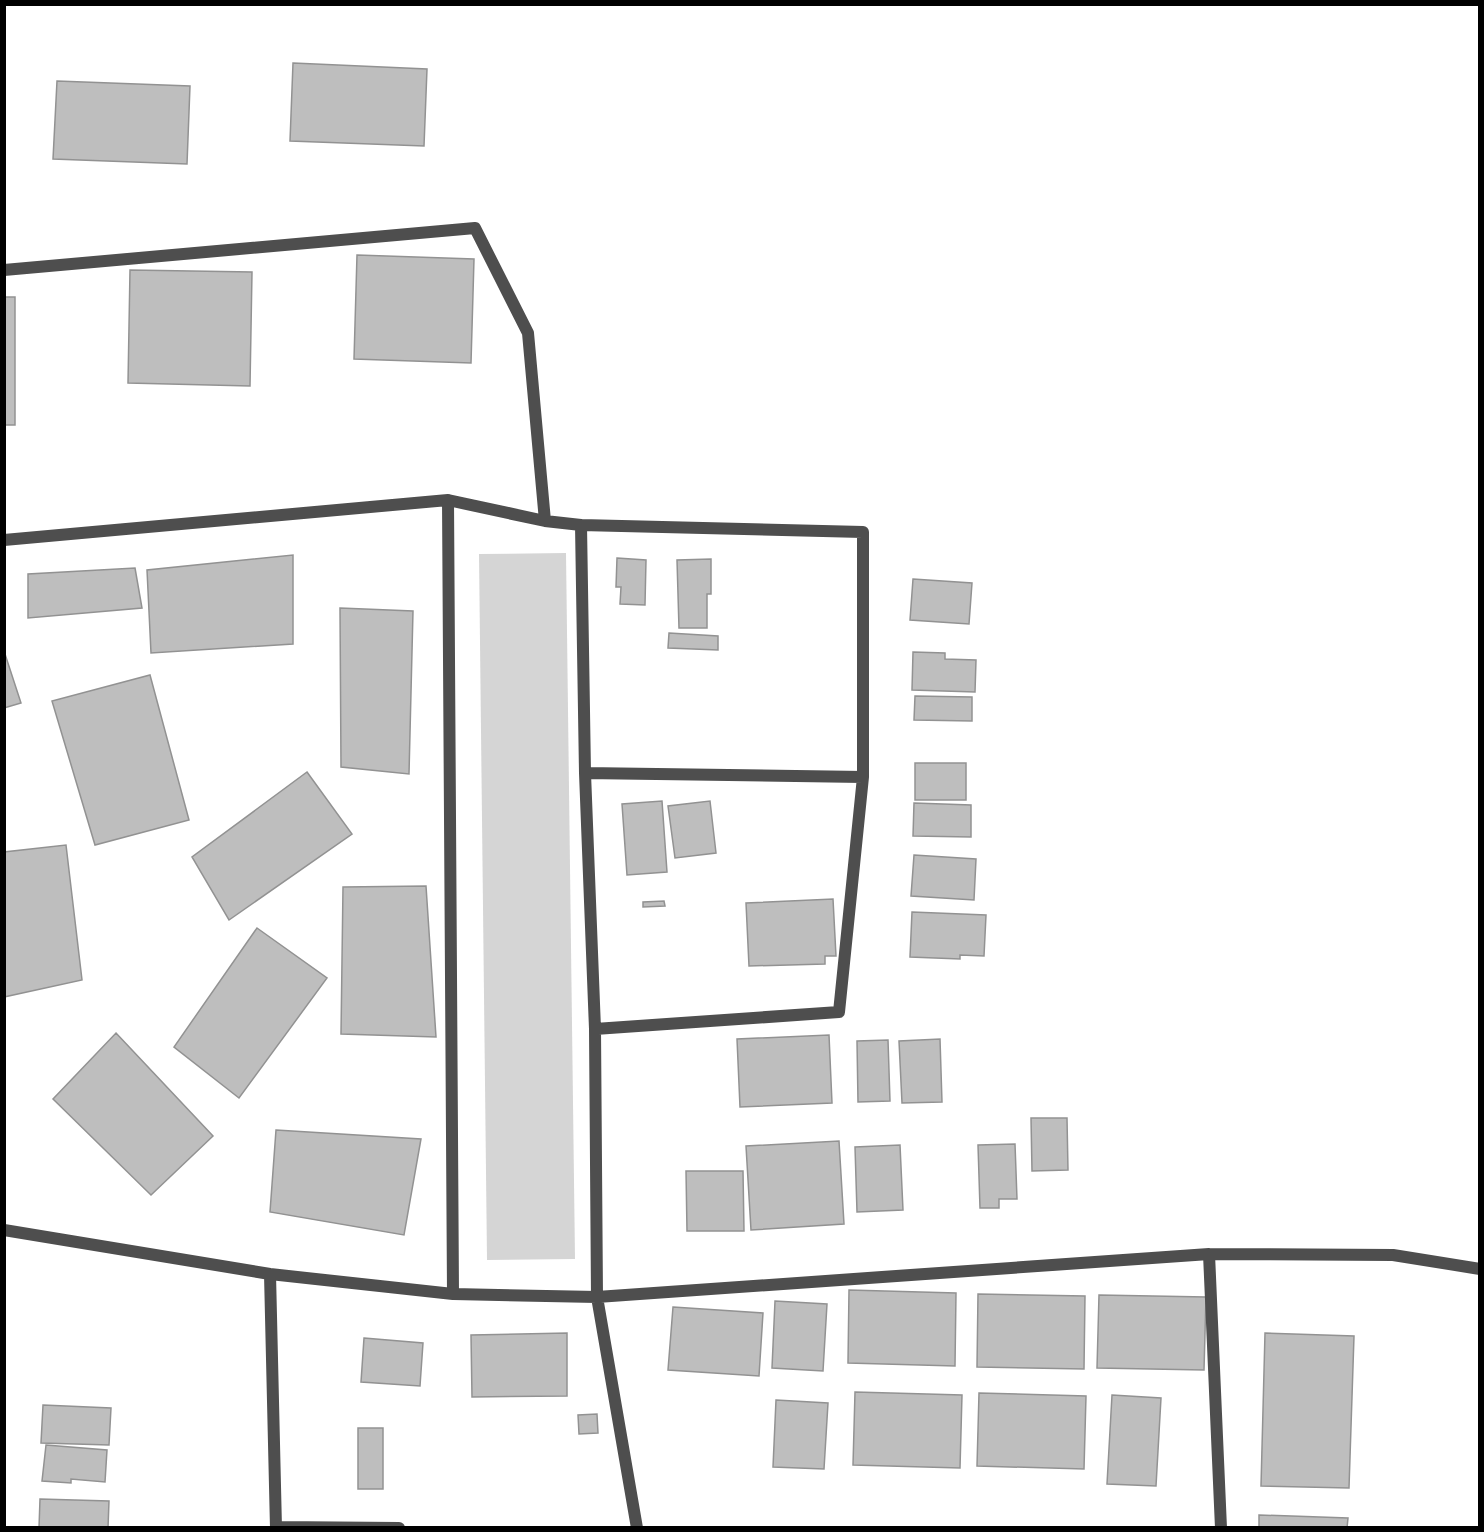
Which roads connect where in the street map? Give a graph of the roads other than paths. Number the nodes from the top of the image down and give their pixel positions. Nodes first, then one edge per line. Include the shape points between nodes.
1 (4, 270) edge
2 (448, 500) junction
3 (545, 521) junction
4 (581, 525) junction
5 (4, 540) edge
6 (585, 773) junction
7 (863, 777) junction
8 (595, 1029) junction
9 (4, 1230) edge
10 (1209, 1254) junction
11 (1479, 1269) edge
12 (270, 1274) junction
13 (453, 1294) junction
14 (597, 1296) junction
15 (276, 1527) edge
16 (399, 1527) edge
17 (638, 1527) edge
18 (1221, 1527) edge

1 - 3 street via 475,228 528,333
2 - 3 street
2 - 5 street
2 - 13 street
3 - 4 street
4 - 6 street
4 - 7 street via 863,532
6 - 7 street
6 - 8 street
7 - 8 street via 839,1012
8 - 14 street
9 - 12 street
10 - 11 street via 1394,1255
10 - 14 street
10 - 18 street
12 - 13 street
12 - 15 street
13 - 14 street
14 - 17 street
15 - 16 street

